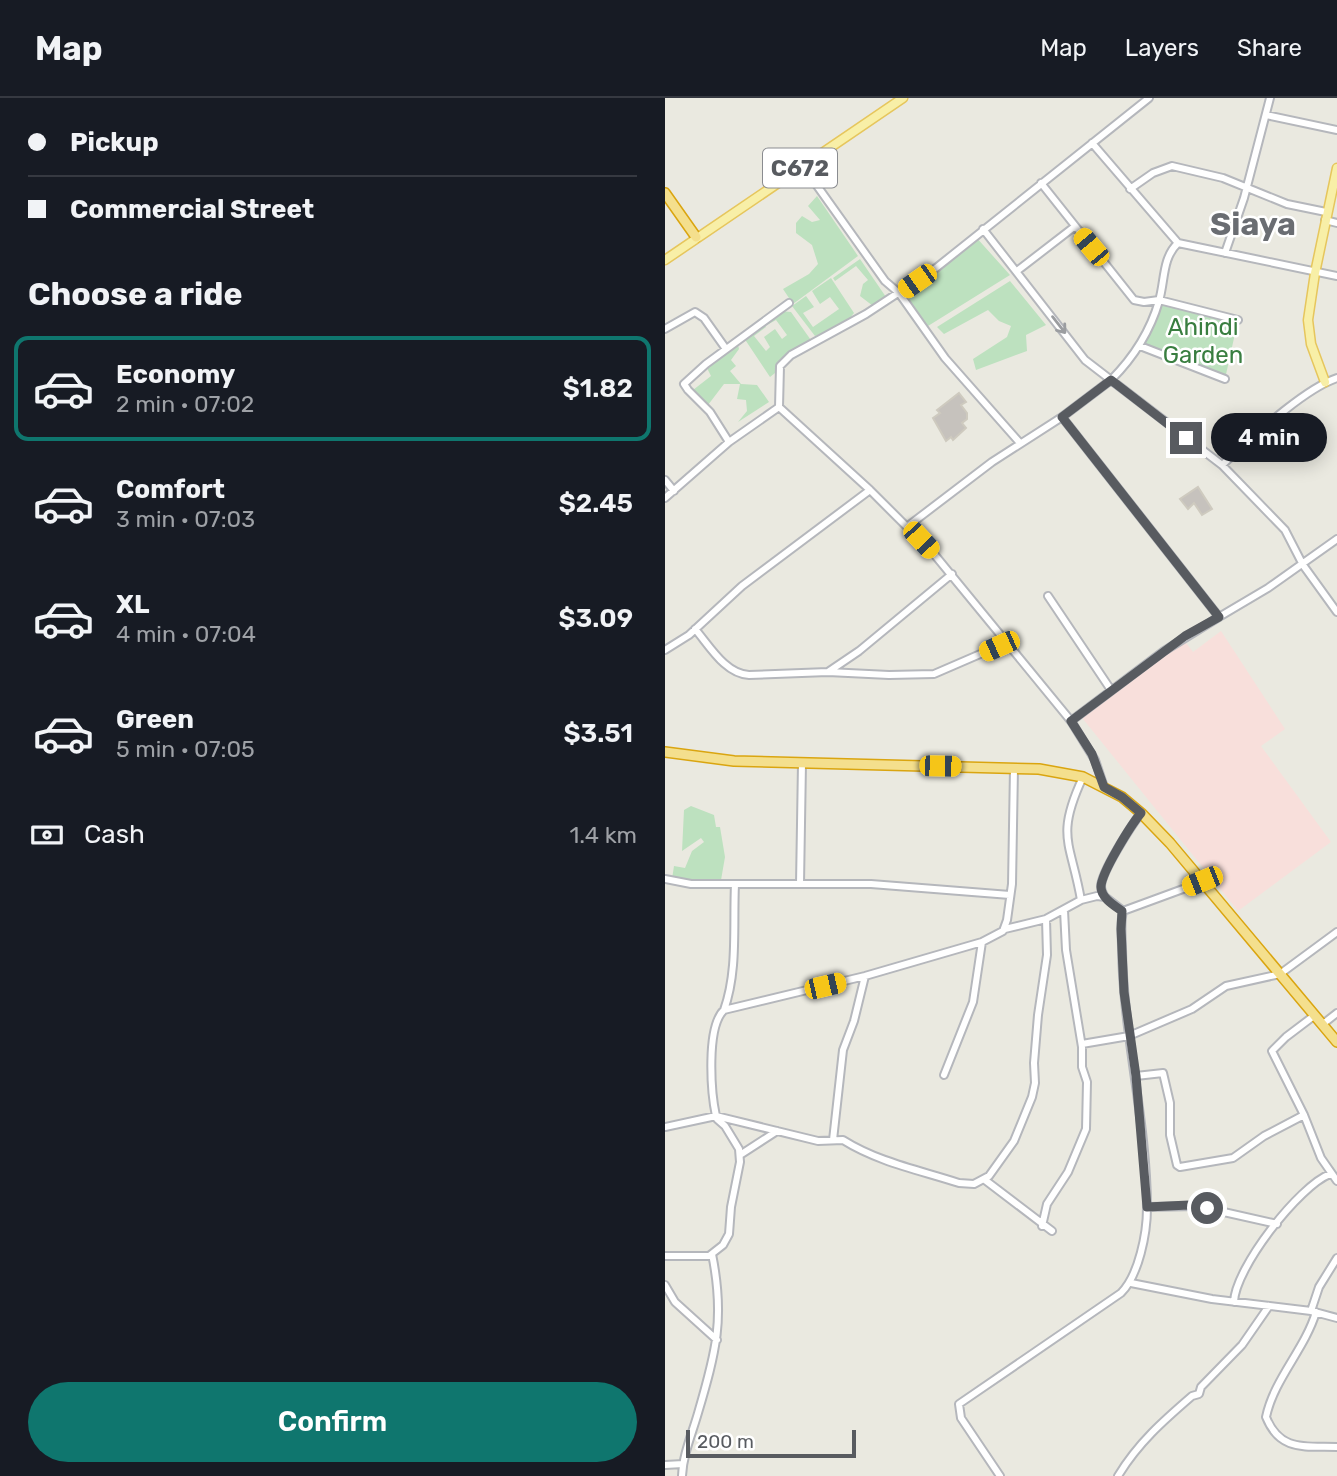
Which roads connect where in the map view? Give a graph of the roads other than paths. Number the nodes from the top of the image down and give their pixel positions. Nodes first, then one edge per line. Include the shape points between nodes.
1 (903, 98) edge
2 (1149, 98) edge
3 (1270, 98) edge
4 (1266, 115) junction
5 (1337, 130) edge
6 (1092, 143) junction
7 (803, 166) junction
8 (1337, 168) edge
9 (1041, 183) junction
10 (1247, 187) junction
11 (1130, 189) junction
12 (665, 193) edge
13 (1333, 198) edge
14 (1326, 216) junction
15 (1337, 223) edge
16 (1074, 227) junction
17 (983, 229) junction
18 (696, 237) junction
19 (1178, 243) junction
20 (1225, 253) junction
21 (665, 260) edge
22 (1017, 271) junction
23 (1315, 272) junction
24 (1337, 276) edge
25 (899, 293) junction
26 (1159, 300) junction
27 (789, 303) dead end
28 (1238, 320) dead end
29 (665, 329) edge
30 (1140, 346) junction
31 (726, 349) junction
32 (1337, 378) edge
33 (1225, 379) dead end
34 (1111, 380) junction
35 (1325, 382) junction
36 (779, 407) junction
37 (1062, 417) junction
38 (729, 442) junction
39 (1020, 443) junction
40 (1222, 465) junction
41 (665, 480) edge
42 (870, 490) junction
43 (674, 491) junction
44 (665, 498) edge
45 (908, 526) junction
46 (1337, 539) edge
47 (1303, 565) junction
48 (952, 574) junction
49 (1048, 596) dead end
50 (1337, 612) edge
51 (1219, 617) junction
52 (695, 628) junction
53 (1008, 642) junction
54 (665, 650) edge
55 (828, 672) junction
56 (1111, 690) junction
57 (1071, 721) junction
58 (665, 752) edge
59 (802, 763) junction
60 (1014, 768) junction
61 (1083, 777) junction
62 (1104, 787) junction
63 (1141, 813) junction
64 (665, 879) edge
65 (1202, 881) junction
66 (735, 884) junction
67 (800, 884) junction
68 (1010, 895) junction
69 (1105, 897) junction
70 (1081, 900) junction
71 (1064, 910) junction
72 (1122, 911) junction
73 (1046, 919) junction
74 (1005, 929) junction
75 (1337, 932) edge
76 (982, 942) junction
77 (1280, 974) junction
78 (865, 976) junction
79 (724, 1010) junction
80 (1337, 1013) edge
81 (1315, 1015) junction
82 (1323, 1024) junction
83 (1129, 1036) junction
84 (1337, 1042) edge
85 (1081, 1044) junction
86 (944, 1075) dead end
87 (1136, 1076) junction
88 (1304, 1115) junction
89 (714, 1116) junction
90 (665, 1127) edge
91 (777, 1131) junction
92 (833, 1140) junction
93 (740, 1155) junction
94 (1331, 1174) junction
95 (985, 1180) junction
96 (1337, 1181) edge
97 (1147, 1207) junction
98 (1277, 1224) junction
99 (1042, 1226) junction
100 (1052, 1231) dead end
101 (712, 1254) junction
102 (665, 1256) edge
103 (1337, 1258) edge
104 (1131, 1283) junction
105 (665, 1285) edge
106 (1234, 1302) junction
107 (1269, 1306) junction
108 (1313, 1311) junction
109 (1337, 1318) edge
110 (717, 1339) junction
111 (1337, 1447) edge
112 (683, 1464) junction
113 (665, 1465) edge
114 (682, 1476) edge
115 (1000, 1476) edge
116 (1118, 1476) edge

1 - 7 main road, C672
2 - 6 street
3 - 4 street
4 - 5 street
4 - 10 street
6 - 9 street
6 - 11 street
7 - 18 main road, C672
7 - 25 street via 885,281
8 - 13 main road
9 - 16 street
9 - 17 street
10 - 11 street via 1172,166
10 - 14 street
10 - 20 street
11 - 19 street
12 - 18 highway
13 - 14 main road
14 - 15 street
14 - 23 main road
16 - 22 street
16 - 26 street via 1134,300
17 - 22 street
17 - 25 street
18 - 21 main road, C672
19 - 20 street
19 - 26 street via 1170,254
20 - 23 street
22 -> 34 street via 1085,360
23 - 24 street
23 - 35 main road via 1308,331
25 - 36 street via 783,361
25 - 39 street via 944,358
26 - 28 street
26 - 30 street
27 - 31 street
29 - 31 street via 695,312
30 - 33 street
30 - 34 street
31 - 38 street via 684,383
32 - 35 street
34 - 37 street
34 - 40 street
35 - 40 street
36 - 38 street
36 - 42 street
37 - 39 street
37 - 51 street
38 - 43 street
39 - 45 street
40 - 47 street via 1277,520
41 - 43 street
42 - 45 street
42 - 52 street via 742,586
43 - 44 street
45 - 48 street
46 - 47 street
47 - 50 street
47 - 51 street
48 - 53 street
48 - 55 street
49 - 56 street
51 - 56 street
52 - 54 street
52 - 55 street via 724,663 744,675
53 - 55 street via 934,674
53 - 57 street
56 - 57 street
57 - 62 street via 1092,754
58 - 59 highway
59 - 60 highway
59 - 67 street
60 - 61 highway
60 - 68 street
61 - 62 highway
61 - 70 street via 1066,827
62 - 63 highway
63 - 65 highway
63 - 69 street via 1105,873 1101,888
64 - 66 street
65 - 72 street
65 - 77 highway
66 - 67 street
66 - 79 street via 730,992
67 - 68 street via 871,884
68 - 74 street
69 - 70 street
69 - 72 street
70 - 71 street
71 - 73 street
71 - 85 street
72 - 83 street
73 - 74 street
73 - 95 street via 1047,955 1033,1090 1014,1141
74 - 76 street
75 - 77 street
76 - 78 street
76 - 86 street via 973,1002
77 - 81 highway
77 - 83 street via 1226,986 1192,1009
78 - 79 street
78 - 92 street via 843,1050
79 - 89 street via 716,1021 712,1056
80 - 82 street
81 - 82 highway
81 - 88 street via 1272,1051
82 - 84 highway
83 - 85 street
83 - 87 street
85 - 99 street via 1087,1082 1086,1129 1068,1172 1047,1204
87 - 88 street via 1163,1073 1173,1148 1180,1167 1233,1158
87 - 97 street
88 - 94 street
89 - 90 street
89 - 91 street
89 - 93 street via 725,1126
91 - 92 street via 827,1143
91 - 93 street
92 - 95 street via 959,1183
93 - 101 street via 729,1234
94 - 96 street
94 - 98 street via 1312,1183
95 - 99 street
97 - 98 street via 1197,1206
97 - 104 street
98 - 106 street via 1241,1279
99 - 100 street
101 - 102 street
101 - 110 street via 720,1305
103 - 108 street via 1319,1287
104 - 106 street
104 - 115 street via 958,1404 961,1418
105 - 110 street via 675,1301
106 - 107 street
107 - 108 street
107 - 116 street via 1199,1394 1156,1426
108 - 109 street
108 - 111 street via 1308,1332 1266,1417 1277,1436 1288,1443
110 - 112 street
112 - 113 street
112 - 114 street

